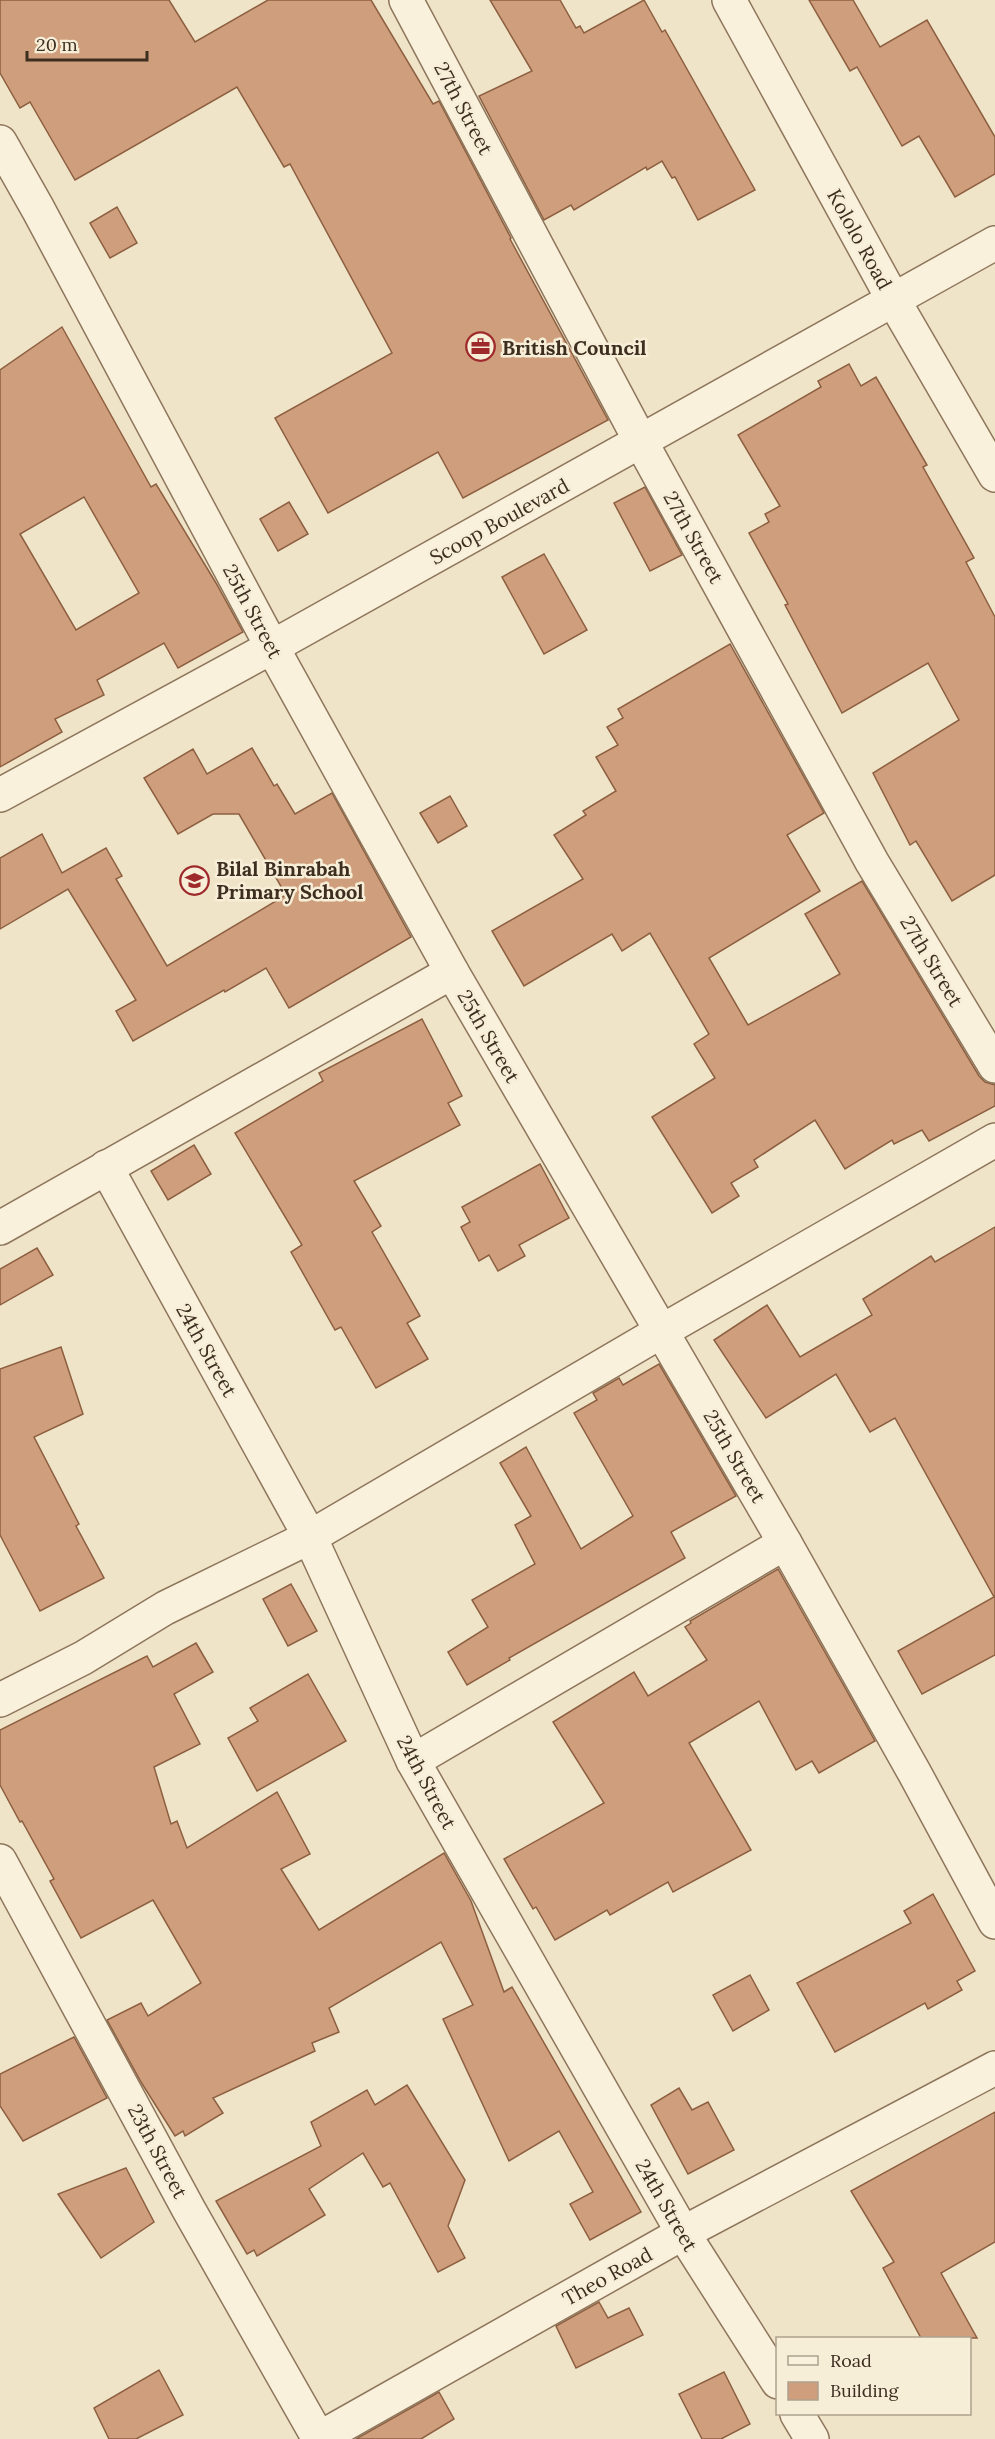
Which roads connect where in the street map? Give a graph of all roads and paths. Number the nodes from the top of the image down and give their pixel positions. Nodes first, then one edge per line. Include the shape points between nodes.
1 (406, 0) edge
2 (729, 0) edge
3 (0, 142) edge
4 (995, 243) edge
5 (894, 300) junction
6 (641, 442) junction
7 (995, 475) edge
8 (272, 647) junction
9 (0, 795) edge
10 (452, 972) junction
11 (995, 1066) edge
12 (995, 1140) edge
13 (106, 1167) junction
14 (0, 1228) edge
15 (662, 1331) junction
16 (310, 1538) junction
17 (785, 1543) junction
18 (0, 1700) edge
19 (413, 1761) junction
20 (0, 1861) edge
21 (995, 1922) edge
22 (995, 2068) edge
23 (682, 2233) junction
24 (776, 2380) edge
25 (798, 2415) edge
26 (318, 2439) edge
27 (812, 2439) edge

1 - 6 street, 27th Street
2 - 5 street, Kololo Road
3 - 8 street, 25th Street
4 - 5 street, Scoop Boulevard
5 - 6 street, Scoop Boulevard
5 - 7 street, Kololo Road
6 - 8 street, Scoop Boulevard
6 - 11 street, 27th Street via 872,862
8 - 9 street, Scoop Boulevard
8 - 10 street, 25th Street
10 - 13 street
10 - 15 street, 25th Street
12 - 15 street
13 - 14 street
13 - 16 street, 24th Street
15 - 16 street
15 - 17 street, 25th Street
16 - 18 street via 165,1608 83,1658
16 - 19 street, 24th Street
17 - 19 street
17 - 21 street, 25th Street
19 - 23 street, 24th Street
20 - 26 street, 23th Street
22 - 23 street, Theo Road
23 - 24 street, 24th Street
23 - 26 street, Theo Road
25 - 27 street

